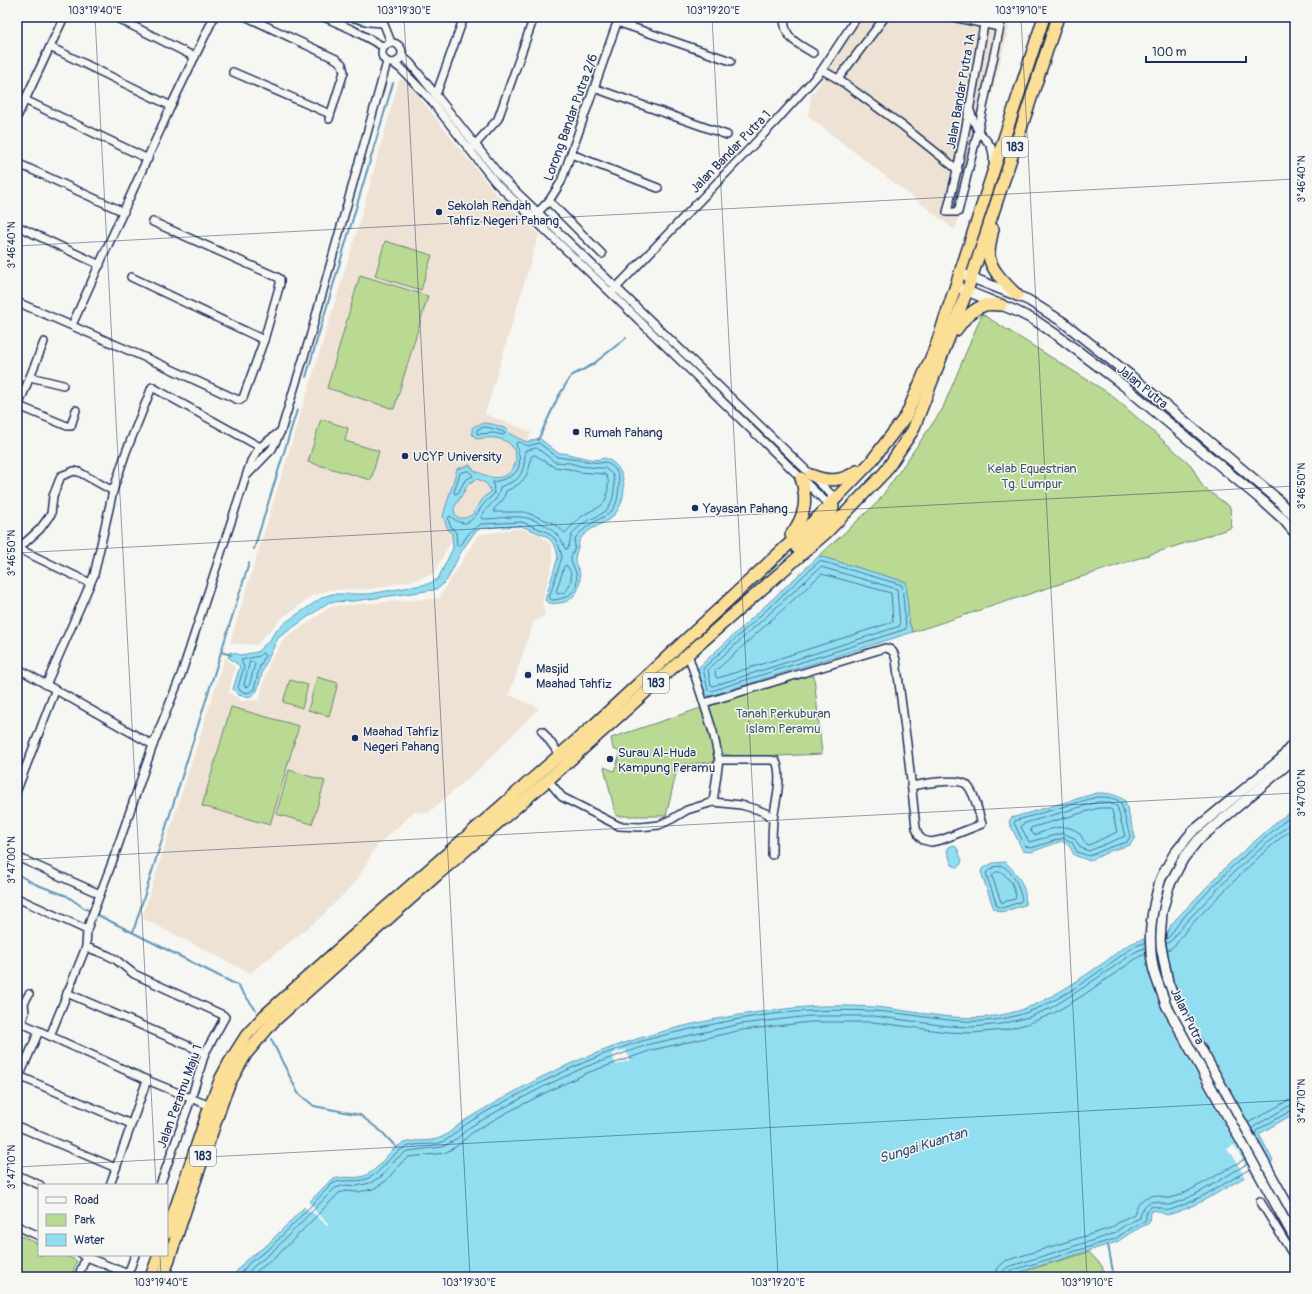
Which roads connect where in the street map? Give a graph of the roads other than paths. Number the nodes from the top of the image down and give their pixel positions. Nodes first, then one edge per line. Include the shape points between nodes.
1 (64, 17) edge
2 (115, 17) edge
3 (214, 17) edge
4 (248, 17) edge
5 (324, 17) edge
6 (351, 17) edge
7 (464, 17) edge
8 (534, 17) edge
9 (784, 17) edge
10 (857, 17) edge
11 (885, 17) edge
12 (953, 17) edge
13 (1002, 17) edge
14 (1044, 17) edge
15 (1058, 17) edge
16 (618, 19) edge
17 (382, 20) edge
18 (984, 24) junction
19 (999, 27) junction
20 (391, 42) junction
21 (50, 47) junction
22 (384, 47) junction
23 (813, 53) dead end
24 (402, 56) junction
25 (195, 57) junction
26 (731, 61) dead end
27 (390, 62) junction
28 (822, 70) junction
29 (232, 72) dead end
30 (838, 79) junction
31 (594, 88) junction
32 (436, 95) junction
33 (25, 100) junction
34 (171, 106) junction
35 (970, 111) junction
36 (17, 117) edge
37 (978, 131) junction
38 (728, 135) dead end
39 (476, 145) junction
40 (469, 150) junction
41 (571, 154) junction
42 (148, 159) junction
43 (17, 163) edge
44 (958, 170) junction
45 (992, 175) junction
46 (658, 188) dead end
47 (997, 199) junction
48 (549, 201) junction
49 (124, 212) junction
50 (534, 215) junction
51 (153, 222) dead end
52 (17, 226) edge
53 (602, 254) dead end
54 (100, 265) junction
55 (960, 273) junction
56 (131, 277) dead end
57 (971, 277) junction
58 (955, 286) junction
59 (614, 291) junction
60 (966, 291) junction
61 (1017, 296) junction
62 (17, 302) edge
63 (1001, 305) junction
64 (72, 325) junction
65 (264, 340) junction
66 (44, 342) dead end
67 (946, 345) junction
68 (30, 377) junction
69 (63, 385) dead end
70 (18, 408) edge
71 (76, 410) dead end
72 (918, 418) junction
73 (281, 431) junction
74 (260, 447) junction
75 (870, 463) junction
76 (247, 476) junction
77 (806, 477) junction
78 (113, 490) junction
79 (832, 502) junction
80 (1295, 518) edge
81 (1295, 533) edge
82 (18, 549) edge
83 (778, 554) junction
84 (90, 583) junction
85 (766, 585) junction
86 (688, 654) junction
87 (17, 668) edge
88 (46, 685) junction
89 (55, 691) junction
90 (704, 703) junction
91 (542, 731) dead end
92 (1295, 741) edge
93 (153, 745) junction
94 (560, 755) junction
95 (1295, 755) edge
96 (718, 760) junction
97 (548, 780) junction
98 (911, 786) junction
99 (17, 790) edge
100 (713, 802) junction
101 (773, 820) junction
102 (772, 855) dead end
103 (17, 857) edge
104 (100, 894) junction
105 (17, 898) edge
106 (87, 930) junction
107 (86, 947) junction
108 (68, 993) junction
109 (29, 994) dead end
110 (269, 1018) junction
111 (19, 1022) edge
112 (39, 1031) junction
113 (50, 1036) junction
114 (205, 1053) junction
115 (18, 1079) edge
116 (147, 1080) junction
117 (191, 1099) junction
118 (210, 1106) junction
119 (131, 1124) junction
120 (17, 1126) edge
121 (116, 1168) junction
122 (17, 1175) edge
123 (38, 1184) edge
124 (110, 1184) edge
125 (160, 1184) edge
126 (1260, 1201) dead end
127 (1295, 1218) edge
128 (17, 1226) edge
129 (1275, 1227) junction
130 (168, 1229) edge
131 (38, 1236) edge
132 (1293, 1236) edge
133 (1288, 1246) junction
134 (84, 1256) edge
135 (135, 1256) edge
136 (159, 1256) edge
137 (1295, 1258) edge
138 (127, 1275) edge
139 (78, 1277) edge
140 (151, 1277) edge
141 (164, 1277) edge

1 - 21 street
2 - 25 street
3 - 25 street
4 - 29 street via 342,64 344,72 330,117
5 - 22 street
6 - 17 street via 369,22
7 - 32 street
8 - 39 street via 498,119
9 - 23 street via 787,34
10 - 28 street, Jalan Bandar Putra 1
11 - 30 street
12 - 18 street, Jalan Bandar Putra 1A
13 - 19 street
14 - 45 highway, 183
15 - 47 highway, 183
16 - 26 street
16 - 31 street, Lorong Bandar Putra 2/6
17 - 20 street
18 - 19 street
18 - 35 street, Jalan Bandar Putra 1A
19 - 37 street
20 - 22 street
20 - 24 street via 401,46
21 - 33 street
21 - 34 street
22 - 27 street via 383,57
24 - 27 street via 399,61
24 - 32 street
25 - 34 street
27 - 40 street via 430,99
27 - 73 street
28 - 30 street, Jalan Bandar Putra 1A
28 - 59 street, Jalan Bandar Putra 1
30 - 44 street, Jalan Bandar Putra 1A
31 - 38 street
31 - 41 street, Lorong Bandar Putra 2/6
32 - 39 street
33 - 36 street
33 - 42 street
34 - 42 street
35 - 37 street
35 - 44 street, Jalan Bandar Putra 1A
37 - 44 street, Jalan Bandar Putra 1A via 958,212 947,212
37 - 45 street via 992,148
39 - 40 street
39 - 50 street
40 - 50 street via 496,183
41 - 46 street
41 - 48 street, Lorong Bandar Putra 2/6 via 561,182
42 - 49 street
43 - 49 street
45 - 55 highway, 183
47 - 57 highway, 183
47 - 61 highway via 989,256 997,273
48 - 50 street, Lorong Bandar Putra 2/6
48 - 53 street
49 - 54 street
50 - 59 street
51 - 65 street via 280,279
52 - 54 street
54 - 64 street
55 - 57 main road, Jalan Putra
55 - 58 highway, 183
56 - 65 street
57 - 60 highway, 183
57 - 61 main road, Jalan Putra
58 - 60 main road, Jalan Putra
58 - 75 highway, 183 via 936,346 906,416
59 - 77 street
60 - 63 main road, Jalan Putra
60 - 67 highway, 183
61 - 80 main road, Jalan Putra via 1063,322 1131,376 1274,496
62 - 64 street
63 - 67 highway via 985,305 974,310 964,318
63 - 81 main road, Jalan Putra via 1036,321 1123,385 1265,503
64 - 65 street via 240,400 243,398
66 - 68 street
67 - 72 highway, 183
68 - 69 street
68 - 70 street
70 - 71 street via 67,426 71,426
72 - 79 highway via 907,426 880,467 850,499
72 - 85 highway, 183 via 885,472 828,530
73 - 74 street
73 - 76 street via 272,450
74 - 76 street via 251,461
74 - 78 street via 152,387
75 - 77 highway via 840,480
75 - 79 highway, 183
76 - 93 street via 181,675
77 - 79 street via 825,501
77 - 83 highway via 804,511 799,524
78 - 82 street via 79,472 61,476 53,496 51,514 40,529
78 - 84 street
79 - 83 highway, 183
79 - 85 highway via 834,508 831,516 770,573
82 - 84 street
83 - 94 highway, 183
84 - 88 street
85 - 86 highway, 183
86 - 90 street
86 - 97 highway, 183
87 - 88 street
88 - 89 street
89 - 93 street
89 - 99 street
90 - 96 street
90 - 98 street via 878,650 890,649 894,652 896,660
91 - 94 street
92 - 132 main road, Jalan Putra, bridge via 1281,759 1192,832 1174,854 1161,878 1150,923 1154,967 1166,1005
93 - 104 street
94 - 110 highway, 183 via 351,938
95 - 127 main road, Jalan Putra via 1289,763 1198,840 1183,860 1169,886 1162,912 1160,941 1168,982 1176,1004
96 - 100 street
96 - 101 street via 776,761 777,797
97 - 100 street via 558,794 568,802 626,827 659,825 687,810
97 - 110 highway, 183
98 - 98 street via 916,828 923,840 941,840 982,824 974,797 962,782
100 - 101 street via 756,809 768,814
101 - 102 street
103 - 104 street
104 - 106 street
105 - 106 street
106 - 107 street
107 - 108 street
107 - 114 street, Jalan Peramu Maju 1 via 115,959 134,974 223,1015
108 - 113 street
108 - 114 street
109 - 111 street via 24,1003 25,1013
110 - 118 highway, 183 via 246,1036 229,1063
110 - 141 highway, 183 via 257,1042 246,1054 224,1097
111 - 112 street
112 - 113 street
112 - 115 street
113 - 116 street
114 - 117 street, Jalan Peramu Maju 1
115 - 119 street
116 - 117 street
116 - 119 street
117 - 118 street
117 - 125 street, Jalan Peramu Maju 1
118 - 130 highway, 183
119 - 121 street
120 - 121 street
121 - 124 street
122 - 123 street
126 - 129 street
128 - 131 street
129 - 132 street
129 - 133 street
132 - 133 street via 1288,1241
133 - 137 street
134 - 138 street
134 - 139 street
135 - 138 street
136 - 140 highway

